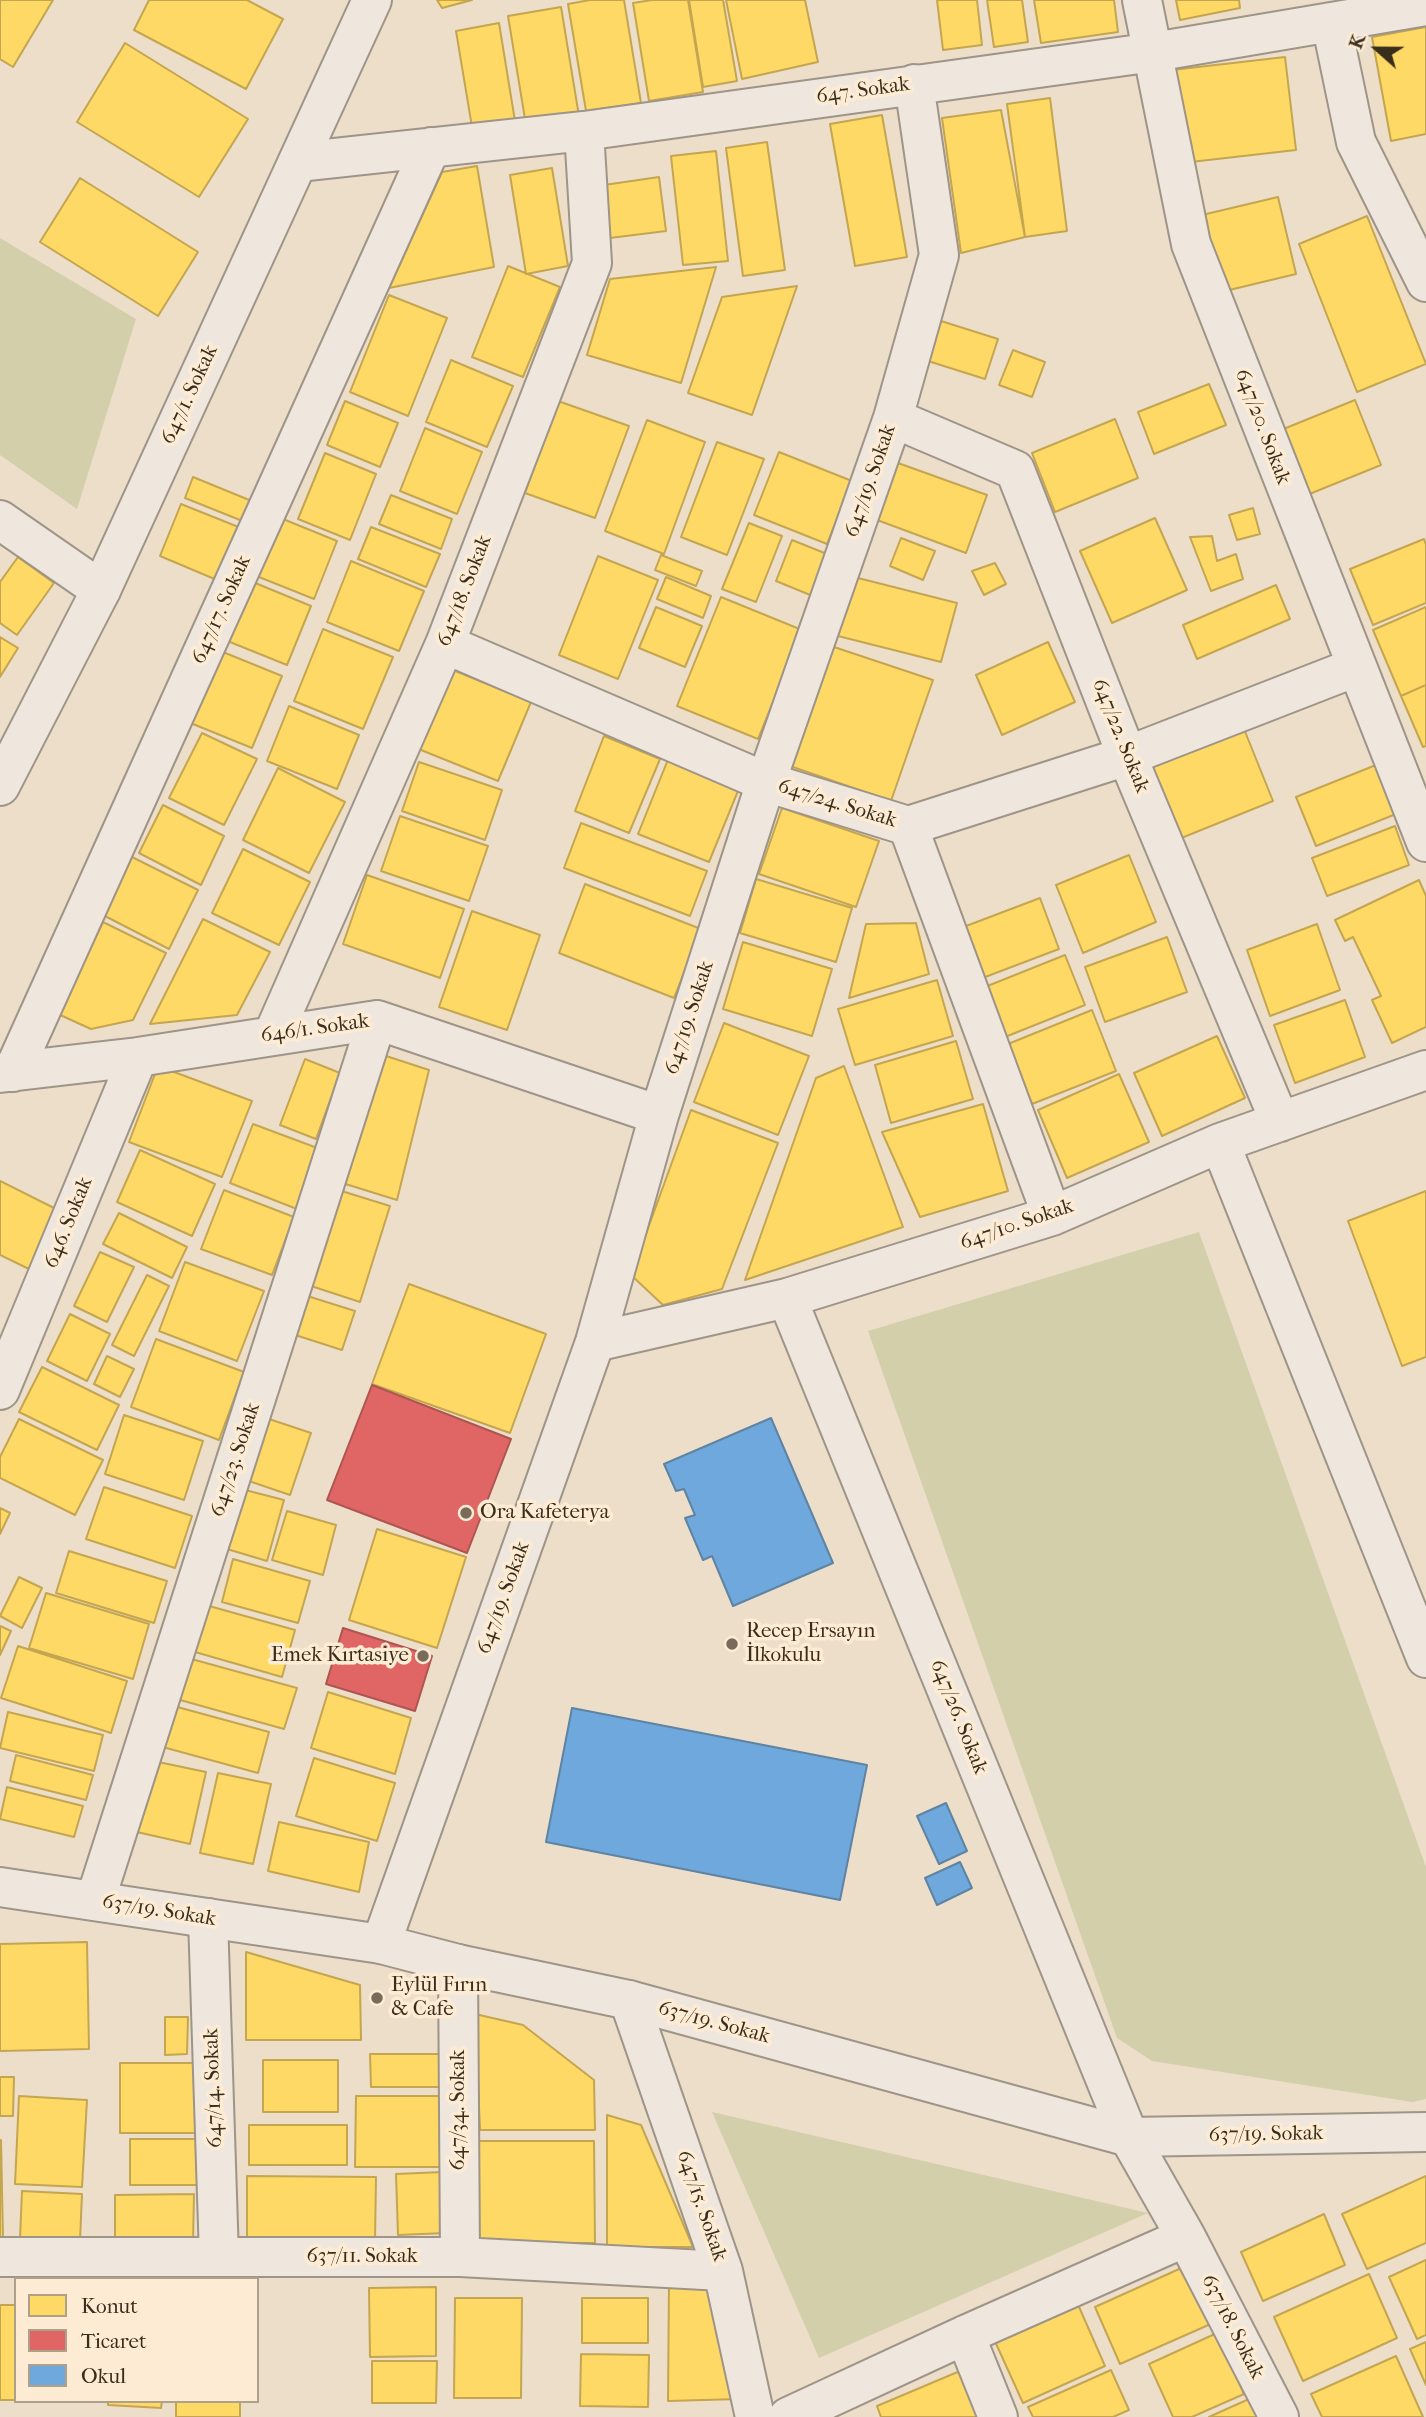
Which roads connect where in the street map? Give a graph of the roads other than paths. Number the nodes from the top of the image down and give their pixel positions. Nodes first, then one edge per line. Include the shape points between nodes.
1 (372, 0) edge
2 (1142, 0) edge
3 (1426, 6) edge
4 (1331, 23) junction
5 (1154, 52) junction
6 (914, 84) junction
7 (584, 131) junction
8 (431, 147) junction
9 (298, 162) junction
10 (1426, 282) edge
11 (893, 418) junction
12 (0, 520) edge
13 (101, 590) junction
14 (445, 643) junction
15 (1356, 667) junction
16 (1127, 756) junction
17 (766, 782) junction
18 (0, 786) edge
19 (908, 826) junction
20 (1426, 842) edge
21 (377, 1020) junction
22 (273, 1035) junction
23 (138, 1057) junction
24 (1426, 1070) edge
25 (6, 1073) edge
26 (659, 1115) junction
27 (1280, 1122) junction
28 (1220, 1143) junction
29 (1052, 1216) junction
30 (787, 1298) junction
31 (595, 1342) junction
32 (0, 1390) edge
33 (1426, 1658) edge
34 (0, 1886) edge
35 (95, 1901) junction
36 (208, 1918) junction
37 (381, 1944) junction
38 (458, 1964) junction
39 (629, 2000) junction
40 (1426, 2132) edge
41 (1129, 2137) junction
42 (1186, 2237) junction
43 (460, 2256) junction
44 (0, 2257) edge
45 (219, 2257) junction
46 (723, 2271) junction
47 (965, 2335) junction
48 (755, 2417) edge
49 (788, 2417) edge
50 (998, 2417) edge
51 (1279, 2417) edge

1 - 9 street, 647/1. Sokak
2 - 5 street, 647/20. Sokak
3 - 4 street, 647. Sokak
4 - 5 street, 647. Sokak
4 - 10 street via 1356,142
5 - 6 street, 647. Sokak
5 - 15 street, 647/20. Sokak via 1191,244
6 - 7 street, 647. Sokak
6 - 11 street, 647/19. Sokak via 939,255
7 - 8 street, 647. Sokak
7 - 14 street, 647/18. Sokak via 592,263
8 - 9 street, 647. Sokak
8 - 25 street, 647/17. Sokak
9 - 13 street, 647/1. Sokak
11 - 16 street, 647/22. Sokak via 1015,470
11 - 17 street, 647/19. Sokak
12 - 13 street
13 - 18 street, 647/1. Sokak
14 - 17 street, 647/24. Sokak
14 - 22 street, 647/18. Sokak
15 - 16 street, 647/24. Sokak
15 - 20 street, 647/20. Sokak
16 - 19 street, 647/24. Sokak
16 - 27 street, 647/22. Sokak
17 - 19 street, 647/24. Sokak
17 - 26 street, 647/19. Sokak
19 - 29 street
21 - 22 street, 646/1. Sokak
21 - 26 street, 646/1. Sokak
21 - 35 street, 647/23. Sokak
22 - 23 street, 646/1. Sokak
23 - 25 street, 646/1. Sokak
23 - 32 street, 646. Sokak
24 - 27 street, 647/10. Sokak
26 - 31 street, 647/19. Sokak
27 - 28 street, 647/10. Sokak
28 - 29 street, 647/10. Sokak
28 - 33 street
29 - 30 street, 647/10. Sokak
30 - 31 street, 647/10. Sokak
30 - 41 street, 647/26. Sokak
31 - 37 street, 647/19. Sokak
34 - 35 street, 637/19. Sokak
35 - 36 street, 637/19. Sokak
36 - 37 street, 637/19. Sokak
36 - 45 street, 647/14. Sokak
37 - 38 street, 637/19. Sokak
38 - 39 street, 637/19. Sokak
38 - 43 street, 647/34. Sokak
39 - 41 street, 637/19. Sokak
39 - 46 street, 647/15. Sokak
40 - 41 street, 637/19. Sokak
41 - 42 street, 647/26. Sokak
42 - 47 street
42 - 51 street, 637/18. Sokak
43 - 45 street, 637/11. Sokak
43 - 46 street, 637/11. Sokak
44 - 45 street, 637/11. Sokak
46 - 48 street, 647/15. Sokak
47 - 49 street
47 - 50 street

